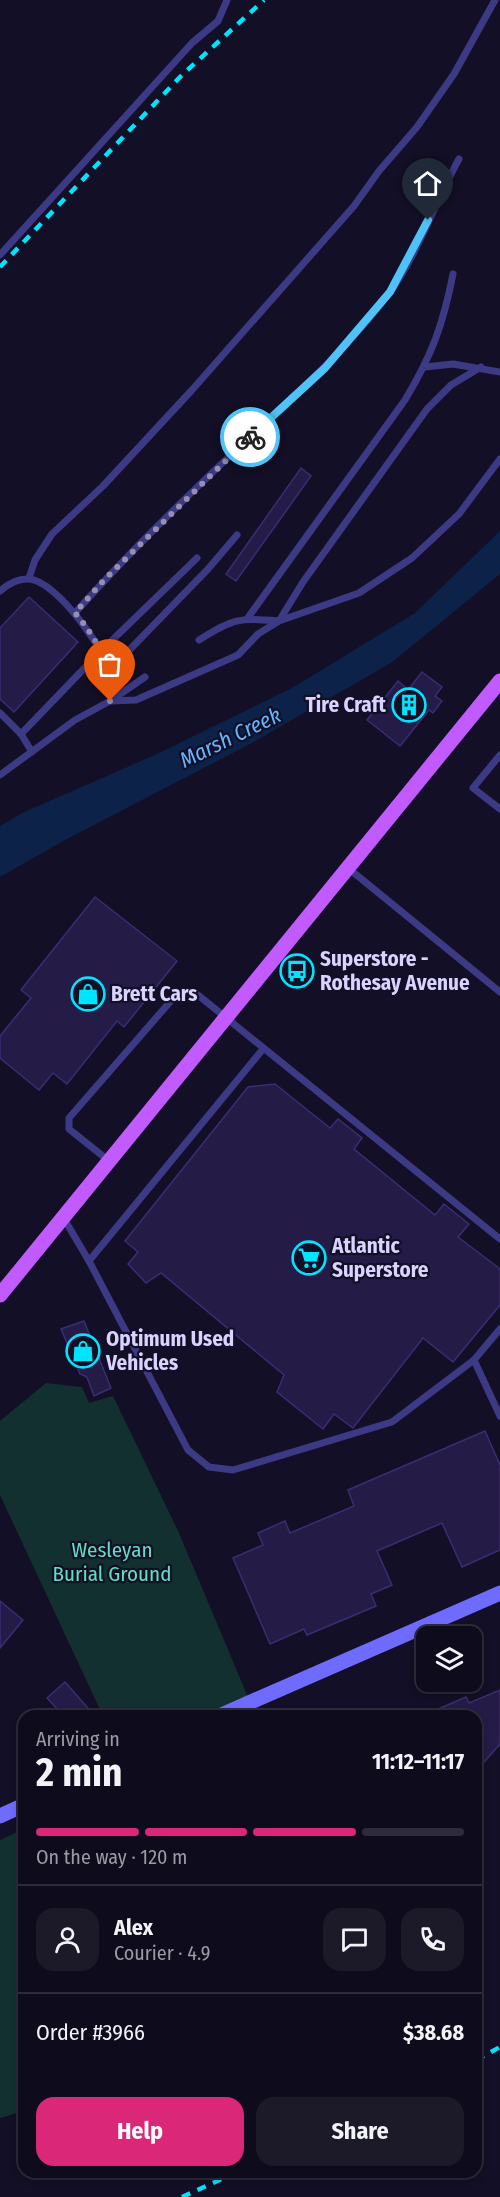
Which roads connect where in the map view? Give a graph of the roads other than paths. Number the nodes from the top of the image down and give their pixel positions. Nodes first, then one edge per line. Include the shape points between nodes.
1 (227, 0) edge
2 (495, 0) edge
3 (459, 159) dead end
4 (0, 255) edge
5 (453, 274) dead end
6 (425, 367) junction
7 (481, 368) junction
8 (500, 372) edge
9 (500, 459) edge
10 (237, 535) dead end
11 (197, 558) dead end
12 (30, 579) junction
13 (0, 591) edge
14 (75, 613) junction
15 (247, 619) junction
16 (279, 621) junction
17 (199, 640) dead end
18 (100, 652) junction
19 (110, 670) junction
20 (145, 677) dead end
21 (500, 681) edge
22 (110, 701) junction
23 (2, 718) edge
24 (21, 734) junction
25 (32, 752) junction
26 (500, 755) edge
27 (0, 775) edge
28 (500, 809) edge
29 (348, 868) junction
30 (500, 992) edge
31 (225, 1018) junction
32 (263, 1049) junction
33 (109, 1161) junction
34 (63, 1217) junction
35 (500, 1239) edge
36 (88, 1261) junction
37 (0, 1295) edge
38 (500, 1329) edge
39 (474, 1360) junction
40 (500, 1416) edge
41 (500, 1593) edge
42 (233, 1710) edge
43 (18, 1808) edge
44 (0, 1816) edge

1 - 4 lane via 218,21 192,43
2 - 12 lane via 454,74 354,206 192,390 103,486 52,534 35,560
3 - 14 lane via 390,292 325,368 188,496
5 - 6 lane via 444,318
6 - 7 lane via 453,364
6 - 15 lane
7 - 8 lane
7 - 16 lane via 450,385 427,409
9 - 16 lane via 459,514 412,558 358,593
10 - 19 lane
11 - 18 lane
12 - 13 lane via 9,583
12 - 14 lane via 49,587
14 - 18 lane
15 - 16 lane
15 - 17 lane via 227,622
16 - 22 lane via 258,634 238,655 136,700
18 - 19 lane
18 - 24 lane
19 - 22 lane via 114,685
20 - 22 lane
21 - 29 main road
22 - 25 lane via 75,720
23 - 24 lane
24 - 25 lane
25 - 27 lane
26 - 28 lane via 473,788
29 - 30 lane
29 - 31 main road
31 - 32 lane
31 - 33 main road
31 - 33 lane via 193,991 176,995 69,1118 69,1129
32 - 35 lane
32 - 36 lane
33 - 34 main road
34 - 36 lane
34 - 37 main road
36 - 39 lane via 188,1449 209,1467 234,1470 392,1422
38 - 39 lane
39 - 40 lane
41 - 42 main road
43 - 44 main road

